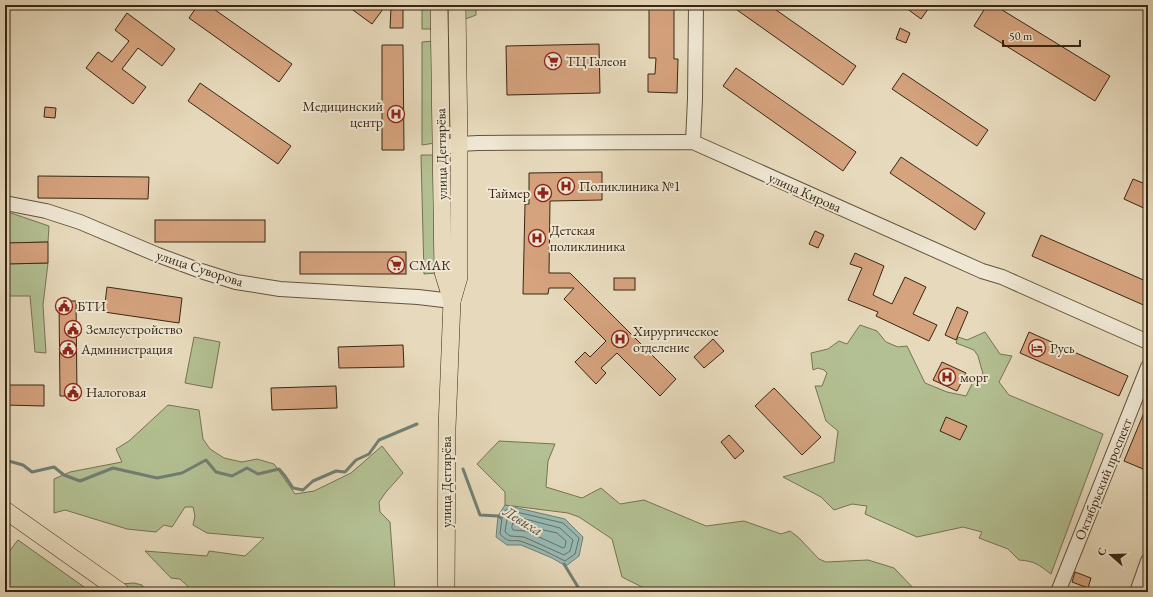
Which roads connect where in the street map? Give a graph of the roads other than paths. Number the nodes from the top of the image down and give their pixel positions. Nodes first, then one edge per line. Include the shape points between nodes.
1 (439, 5) edge
2 (457, 5) edge
3 (696, 5) edge
4 (693, 142) junction
5 (459, 144) junction
6 (441, 148) junction
7 (5, 203) edge
8 (452, 301) junction
9 (1148, 342) edge
10 (1148, 366) edge
11 (5, 510) edge
12 (1148, 561) edge
13 (121, 592) edge
14 (446, 592) edge
15 (1058, 592) edge
16 (1137, 592) edge

1 - 6 main road, улица Дегтярёва
2 - 5 main road, улица Дегтярёва
3 - 4 street
4 - 5 street, улица Кирова
4 - 9 street, улица Кирова
5 - 6 street, улица Кирова
5 - 8 main road, улица Дегтярёва via 459,277
6 - 8 main road, улица Дегтярёва via 443,272
7 - 8 street, улица Суворова via 46,211 80,222 158,255 236,282 280,289 418,296
8 - 14 main road, улица Дегтярёва via 447,428
10 - 15 street, Октябрьский проспект
11 - 13 main road
12 - 16 street

